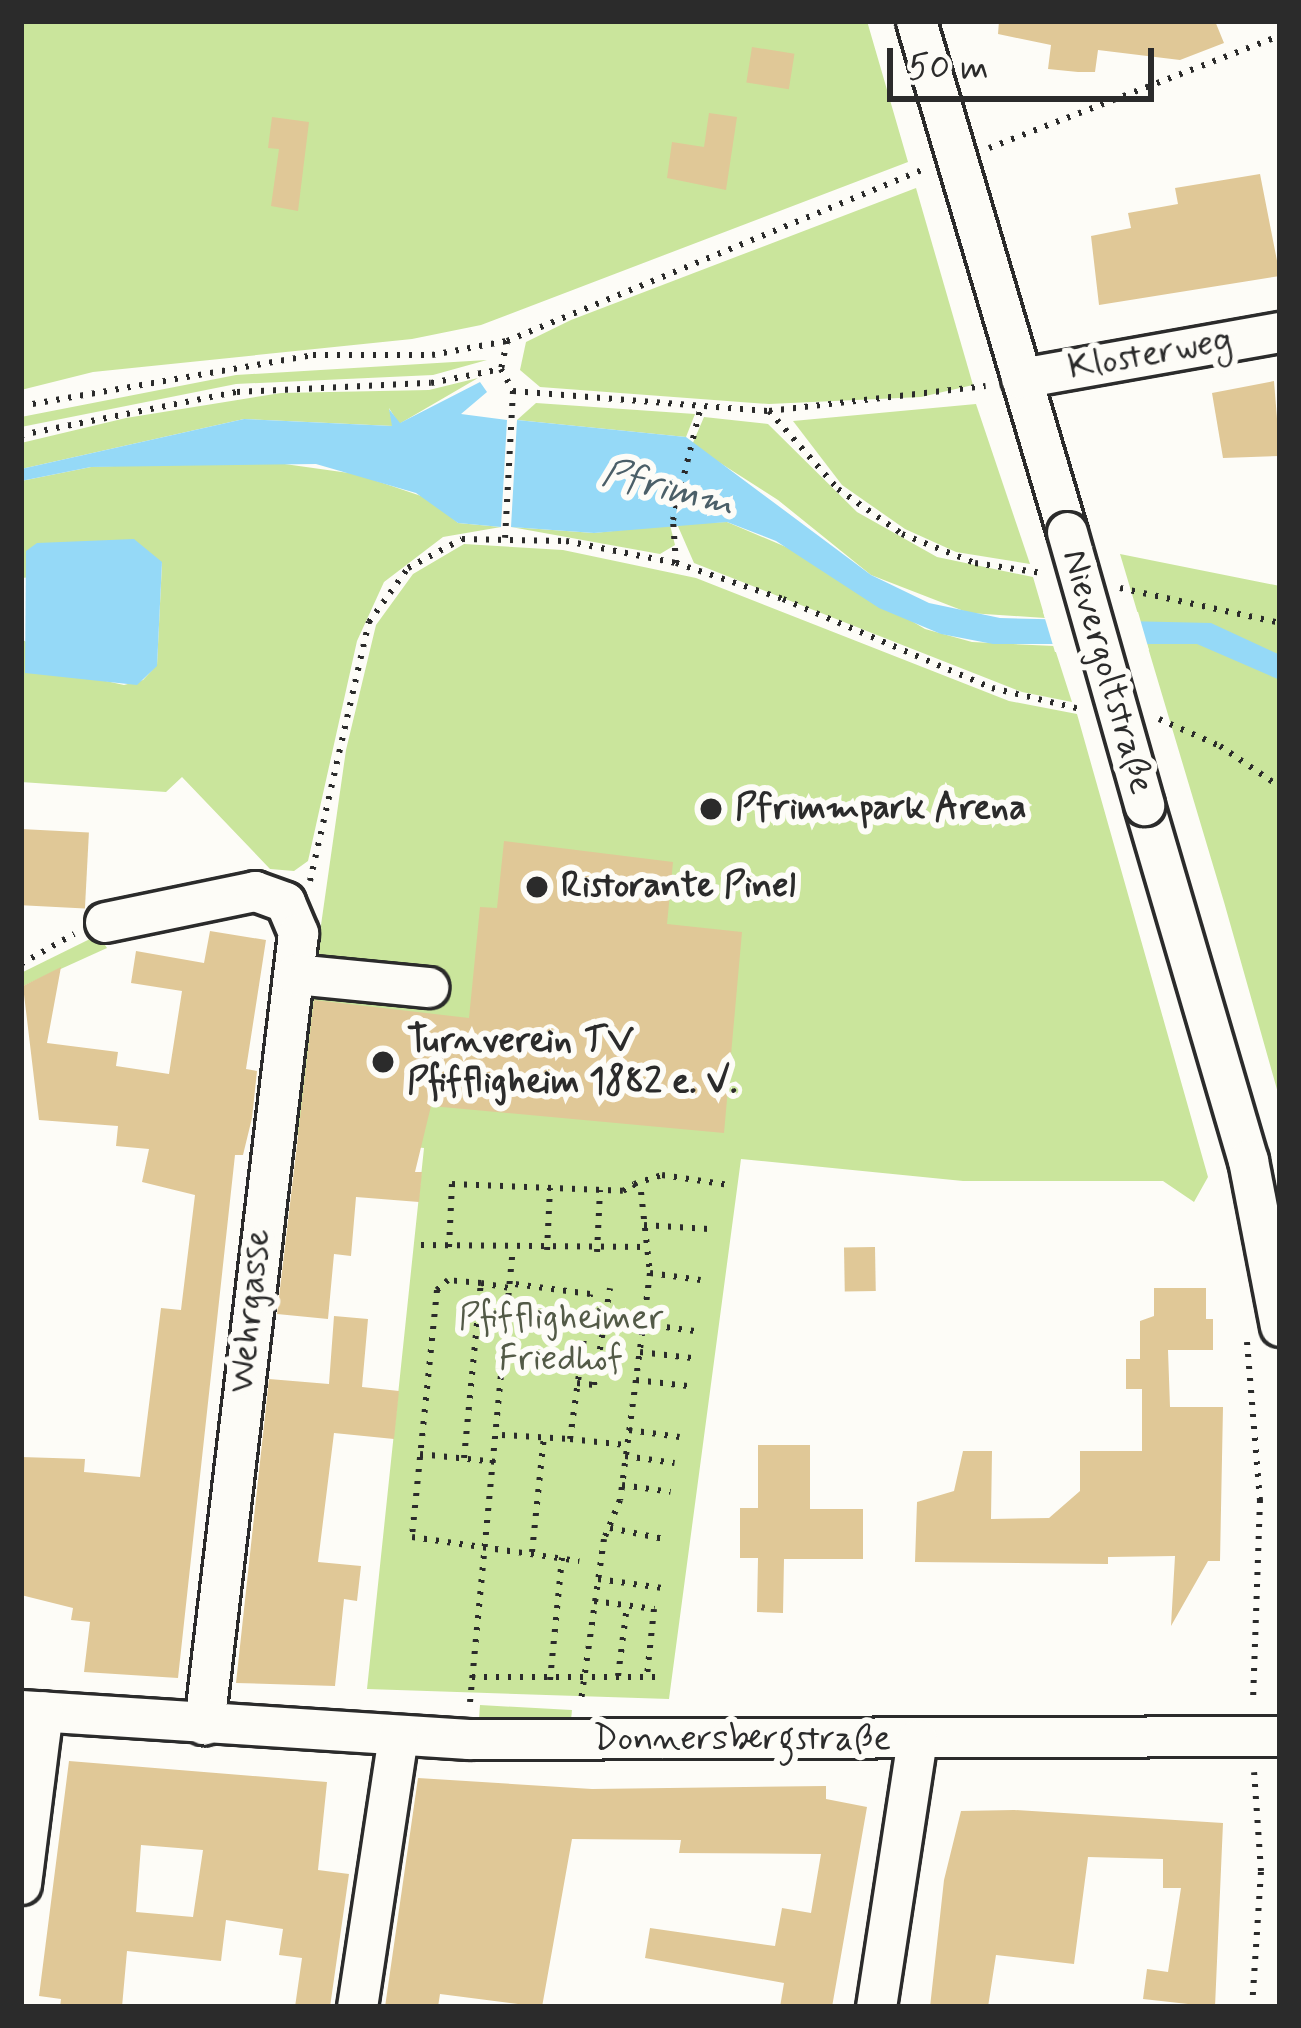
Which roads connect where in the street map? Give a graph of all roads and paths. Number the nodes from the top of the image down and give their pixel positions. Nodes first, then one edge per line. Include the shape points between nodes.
1 (916, 21) edge
2 (1280, 36) edge
3 (957, 158) junction
4 (1280, 332) edge
5 (507, 341) junction
6 (501, 369) junction
7 (1021, 378) junction
8 (513, 391) junction
9 (21, 406) edge
10 (701, 406) junction
11 (769, 411) junction
12 (21, 435) edge
13 (506, 538) junction
14 (676, 563) junction
15 (1032, 571) dead end
16 (1132, 590) dead end
17 (1280, 623) edge
18 (1074, 708) dead end
19 (1170, 722) dead end
20 (1280, 787) edge
21 (285, 902) junction
22 (105, 922) joint
23 (21, 964) edge
24 (296, 974) junction
25 (428, 987) dead end
26 (634, 1184) junction
27 (729, 1185) dead end
28 (550, 1187) junction
29 (600, 1190) junction
30 (644, 1225) junction
31 (709, 1229) dead end
32 (421, 1246) dead end
33 (449, 1247) junction
34 (647, 1247) junction
35 (513, 1249) junction
36 (547, 1251) junction
37 (597, 1252) junction
38 (650, 1273) junction
39 (701, 1280) dead end
40 (481, 1283) junction
41 (512, 1286) junction
42 (610, 1288) dead end
43 (643, 1324) junction
44 (1263, 1328) edge
45 (695, 1331) dead end
46 (640, 1352) junction
47 (692, 1358) dead end
48 (636, 1380) junction
49 (577, 1382) junction
50 (688, 1386) dead end
51 (629, 1430) junction
52 (500, 1435) junction
53 (544, 1436) junction
54 (680, 1437) dead end
55 (569, 1438) junction
56 (627, 1445) junction
57 (420, 1454) junction
58 (625, 1456) junction
59 (464, 1458) junction
60 (497, 1462) junction
61 (675, 1463) dead end
62 (622, 1486) junction
63 (671, 1492) dead end
64 (610, 1528) junction
65 (664, 1539) dead end
66 (487, 1548) junction
67 (532, 1554) junction
68 (562, 1558) junction
69 (579, 1561) dead end
70 (598, 1579) junction
71 (662, 1588) dead end
72 (595, 1601) junction
73 (627, 1606) junction
74 (618, 1676) junction
75 (647, 1676) junction
76 (664, 1676) dead end
77 (472, 1677) junction
78 (583, 1678) junction
79 (550, 1680) junction
80 (1253, 1699) dead end
81 (32, 1711) edge
82 (204, 1724) junction
83 (398, 1736) junction
84 (1280, 1736) edge
85 (468, 1738) junction
86 (917, 1739) junction
87 (582, 1740) junction
88 (1254, 1786) dead end
89 (21, 1884) edge
90 (357, 2007) edge
91 (876, 2007) edge
92 (1252, 2007) edge

1 - 3 street, Nievergoltstraße
2 - 3 path
3 - 5 path
3 - 7 street, Nievergoltstraße
4 - 7 street, Klosterweg
5 - 6 path
5 - 9 path via 432,355 313,355
6 - 8 path
6 - 12 path via 431,383 237,392
7 - 11 path via 934,398
7 - 44 street, Nievergoltstraße, bridge via 1248,1160
8 - 10 path
8 - 13 path
10 - 11 path
10 - 14 path via 673,520
11 - 15 path via 838,489 902,534 975,563
13 - 14 path
13 - 21 path via 445,544 380,599 318,864 303,891
14 - 18 path via 783,598 992,688
16 - 17 path
19 - 20 path
21 - 22 street via 255,890
21 - 24 street, Wehrgasse via 298,933
22 - 23 path
24 - 25 street
24 - 82 street, Wehrgasse
26 - 27 path via 662,1175
26 - 29 path
26 - 30 path
28 - 29 path
28 - 33 path via 452,1184
28 - 36 path
29 - 37 path
30 - 31 path
30 - 34 path
32 - 33 path
33 - 35 path
34 - 37 path
34 - 38 path
35 - 36 path
35 - 41 path
36 - 37 path
38 - 39 path
38 - 43 path
40 - 41 path
40 - 57 path via 448,1280 437,1290
40 - 59 path
41 - 49 path via 590,1294
41 - 52 path
42 - 49 path via 594,1385
43 - 45 path
43 - 46 path
44 - 80 path via 1260,1683
46 - 47 path
46 - 48 path
48 - 50 path
48 - 51 path
49 - 55 path
51 - 54 path
51 - 56 path
52 - 53 path
52 - 60 path
53 - 55 path
53 - 67 path
55 - 56 path
56 - 58 path
57 - 59 path
57 - 66 path via 412,1538
58 - 61 path
58 - 62 path
59 - 60 path
60 - 66 path
62 - 63 path
62 - 64 path
64 - 65 path
64 - 70 path
66 - 67 path
66 - 77 path
67 - 68 path
68 - 69 path
68 - 79 path
70 - 71 path
70 - 72 path
72 - 73 path
72 - 78 path
73 - 74 path
73 - 75 path via 654,1610
74 - 75 path
74 - 78 path
75 - 76 path
77 - 79 path
77 - 85 path
78 - 79 path
78 - 87 path
81 - 82 street, Donnersbergstraße
81 - 89 street
82 - 83 street, Donnersbergstraße
83 - 85 street, Donnersbergstraße
83 - 90 street
84 - 86 street, Donnersbergstraße
85 - 87 street, Donnersbergstraße
86 - 87 street, Donnersbergstraße
86 - 91 street
88 - 92 path via 1261,1871

